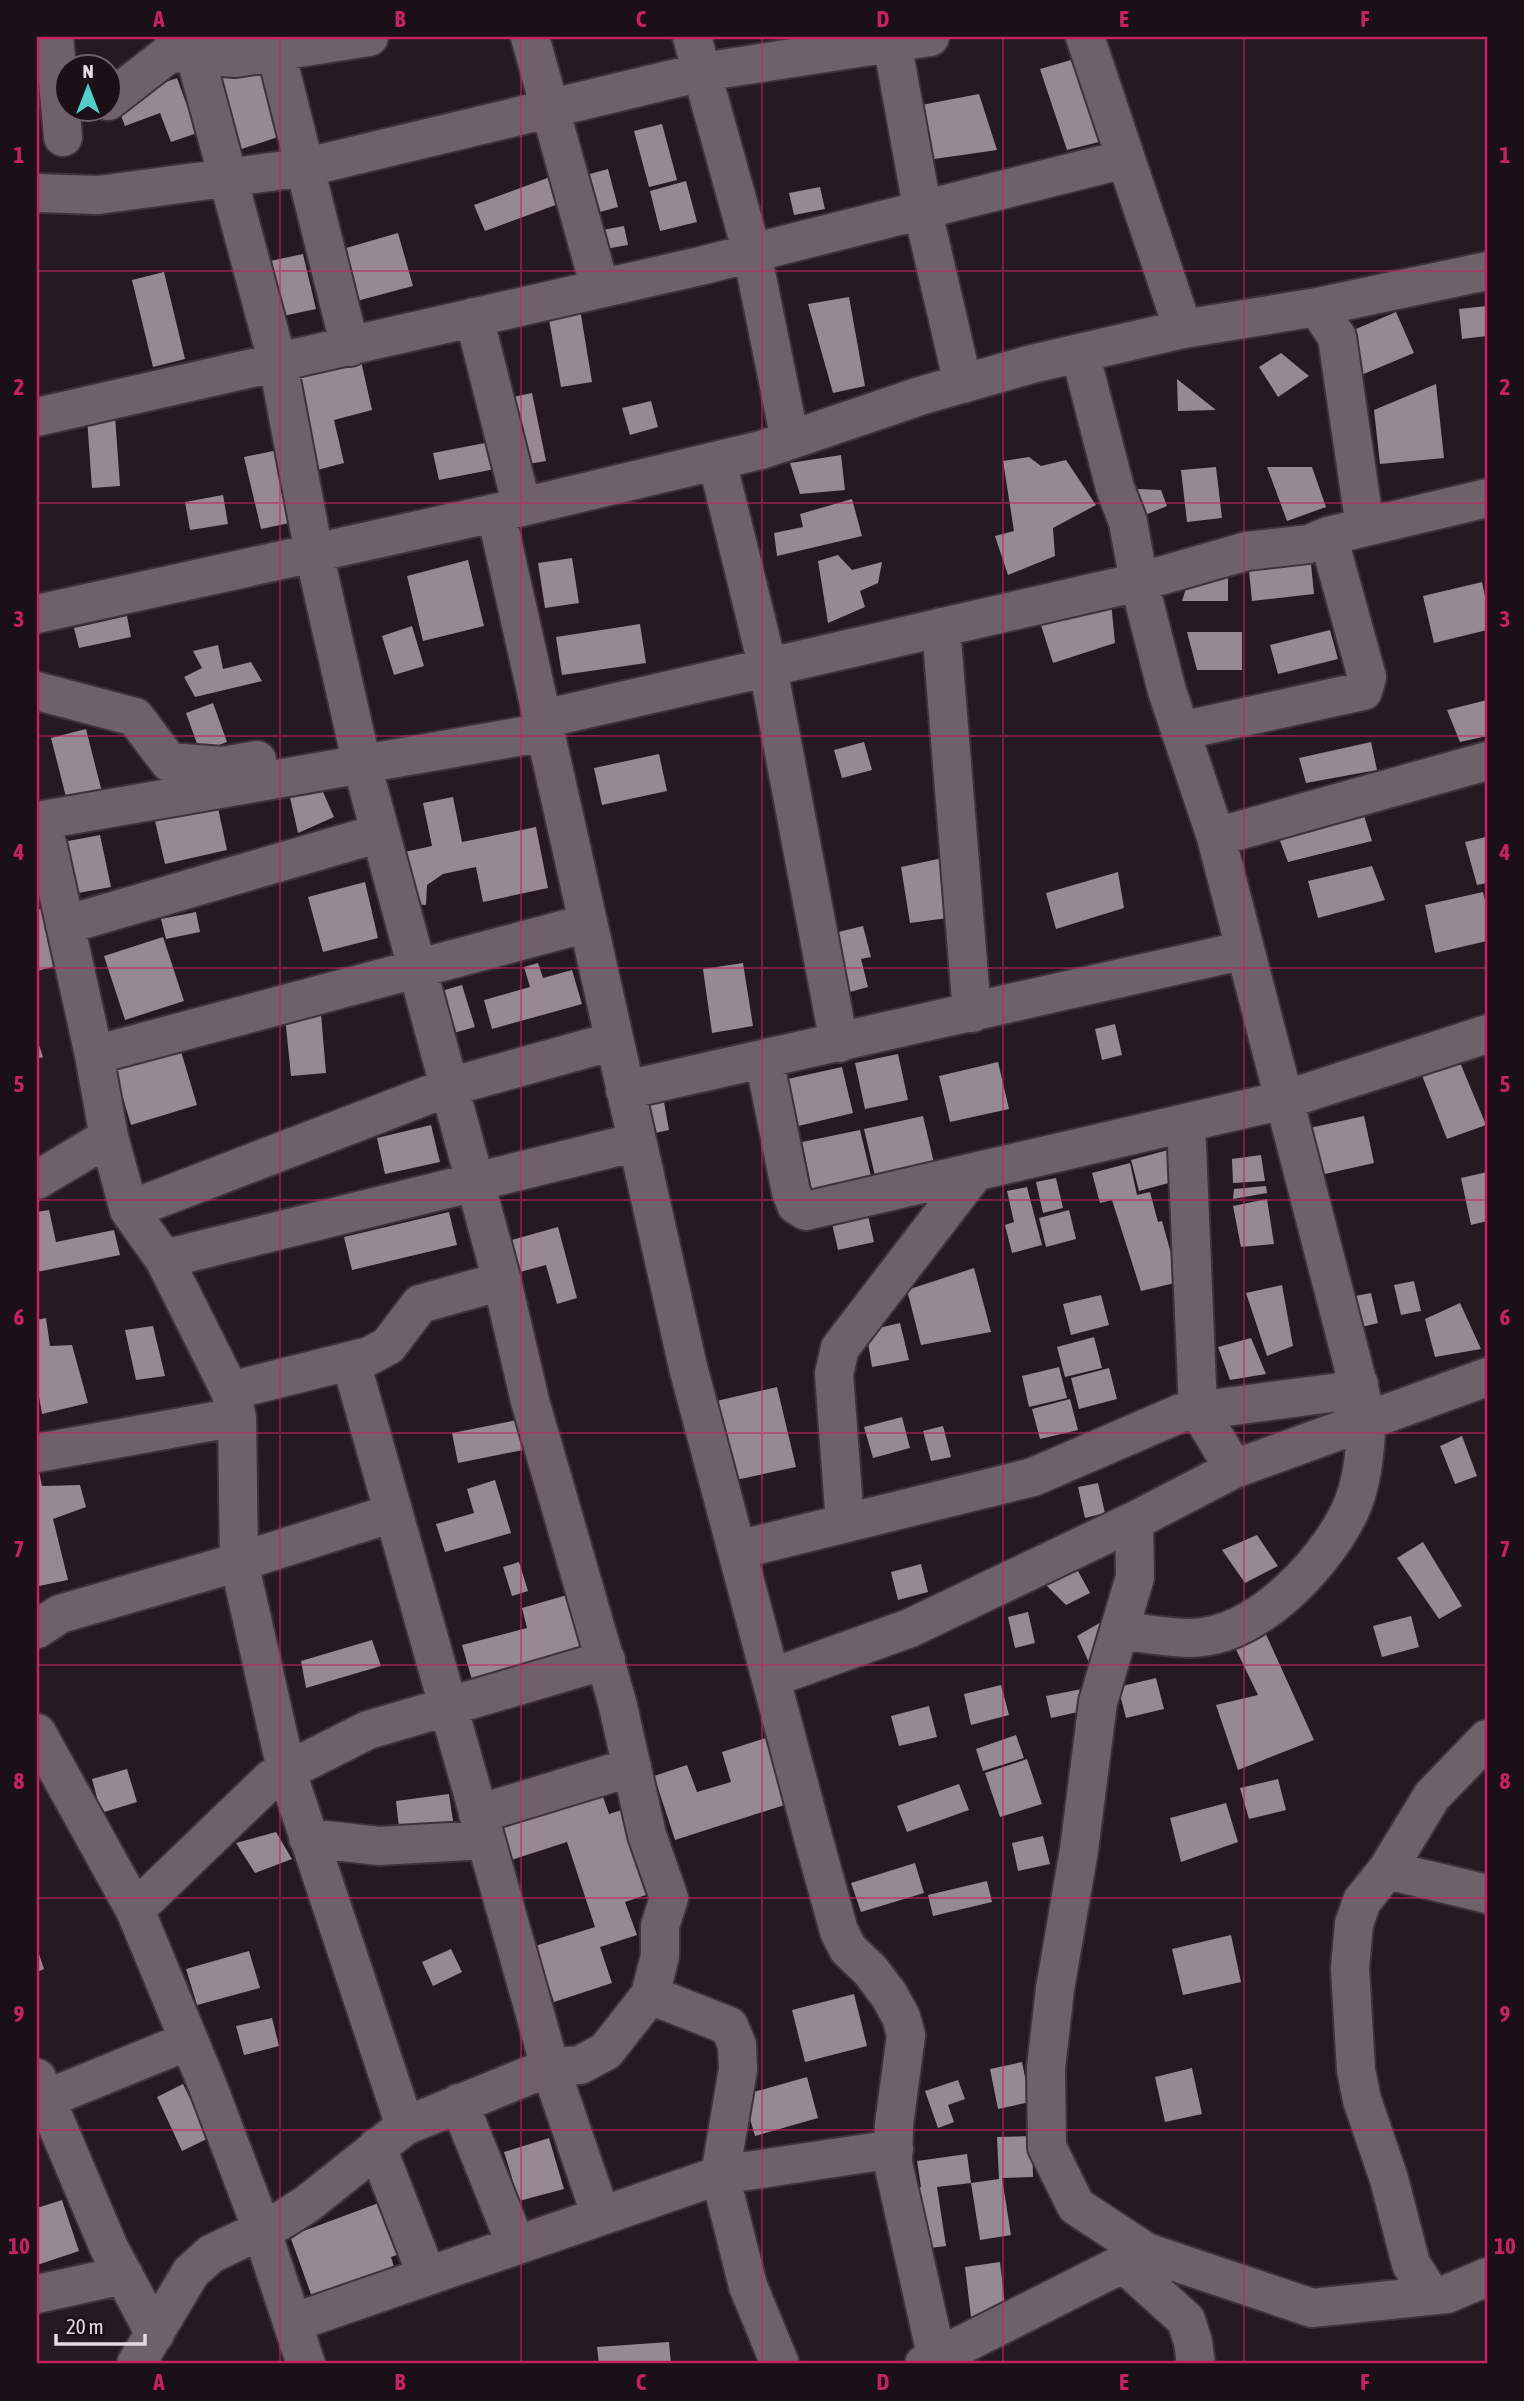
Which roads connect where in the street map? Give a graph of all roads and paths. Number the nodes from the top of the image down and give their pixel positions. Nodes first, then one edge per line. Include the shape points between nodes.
1 (54, 37) edge
2 (369, 37) edge
3 (530, 37) edge
4 (930, 37) edge
5 (1085, 37) edge
6 (892, 40) edge
7 (181, 48) edge
8 (276, 52) junction
9 (697, 54) edge
10 (122, 91) edge
11 (550, 108) junction
12 (80, 122) edge
13 (50, 145) edge
14 (1125, 159) junction
15 (307, 167) junction
16 (226, 179) junction
17 (37, 193) edge
18 (923, 212) junction
19 (752, 253) junction
20 (1487, 271) edge
21 (600, 288) junction
22 (1317, 307) junction
23 (474, 317) junction
24 (1183, 329) junction
25 (350, 347) junction
26 (1080, 353) junction
27 (278, 364) junction
28 (963, 384) junction
29 (37, 417) edge
30 (790, 440) junction
31 (717, 461) junction
32 (1487, 498) edge
33 (509, 510) junction
34 (1365, 527) junction
35 (1328, 536) junction
36 (314, 553) junction
37 (1139, 582) junction
38 (37, 614) edge
39 (941, 627) junction
40 (768, 667) junction
41 (37, 691) edge
42 (544, 725) junction
43 (1180, 732) junction
44 (360, 759) junction
45 (1487, 761) edge
46 (40, 820) edge
47 (380, 833) junction
48 (1216, 837) junction
49 (588, 923) junction
50 (65, 925) junction
51 (1245, 950) junction
52 (417, 970) junction
53 (972, 1013) junction
54 (1487, 1034) edge
55 (614, 1041) junction
56 (839, 1043) junction
57 (94, 1055) junction
58 (764, 1059) junction
59 (449, 1087) junction
60 (625, 1090) junction
61 (1284, 1100) junction
62 (1186, 1123) junction
63 (109, 1137) junction
64 (638, 1142) junction
65 (975, 1172) junction
66 (37, 1180) edge
67 (476, 1185) junction
68 (129, 1210) junction
69 (164, 1259) junction
70 (502, 1281) junction
71 (351, 1362) junction
72 (1487, 1377) edge
73 (1363, 1401) junction
74 (233, 1404) junction
75 (1198, 1409) junction
76 (37, 1453) edge
77 (1234, 1469) junction
78 (393, 1513) junction
79 (1134, 1521) junction
80 (845, 1523) junction
81 (737, 1550) junction
82 (239, 1562) junction
83 (37, 1629) edge
84 (1122, 1631) junction
85 (606, 1660) junction
86 (771, 1678) junction
87 (446, 1708) junction
88 (37, 1733) edge
89 (1487, 1739) edge
90 (632, 1767) junction
91 (286, 1769) junction
92 (482, 1827) junction
93 (308, 1838) junction
94 (1387, 1870) junction
95 (1487, 1894) edge
96 (135, 1910) junction
97 (650, 1995) junction
98 (188, 2041) junction
99 (550, 2067) junction
100 (41, 2089) edge
101 (459, 2103) junction
102 (391, 2137) junction
103 (894, 2149) junction
104 (720, 2175) junction
105 (601, 2216) junction
106 (259, 2228) junction
107 (516, 2245) junction
108 (1134, 2258) junction
109 (124, 2275) junction
110 (426, 2276) junction
111 (1487, 2277) edge
112 (37, 2294) edge
113 (1430, 2294) junction
114 (292, 2323) junction
115 (145, 2349) edge
116 (930, 2362) edge
117 (306, 2364) edge
118 (780, 2364) edge
119 (1196, 2364) edge

1 - 13 street
2 - 8 street
3 - 11 street
4 - 6 street
5 - 14 street
6 - 9 street
6 - 18 street
7 - 8 street via 235,58
7 - 10 street
7 - 16 street
8 - 15 street
9 - 11 street
9 - 19 street
11 - 15 street
11 - 21 street
12 - 13 street
14 - 18 street
14 - 24 street
15 - 16 street
15 - 25 street
16 - 17 street via 98,195
16 - 27 street
18 - 19 street
18 - 28 street
19 - 21 street
19 - 30 street
20 - 22 street
21 - 23 street
22 - 24 street
22 - 34 street via 1337,337
23 - 25 street
23 - 33 street
24 - 26 street
25 - 27 street
26 - 28 street
26 - 37 street via 1128,522
27 - 29 street
27 - 36 street
28 - 30 street
30 - 31 street
31 - 33 street
31 - 40 street
32 - 34 street
33 - 36 street
33 - 42 street
34 - 35 street
35 - 37 street via 1309,544 1247,551
35 - 43 street via 1367,677 1363,691
36 - 38 street
36 - 44 street
37 - 39 street
37 - 43 street
39 - 40 street
39 - 53 street
40 - 42 street
40 - 56 street
41 - 44 street via 135,717 169,762 223,766 317,750
42 - 44 street
42 - 49 street
43 - 48 street
44 - 46 street
44 - 47 street
45 - 48 street
46 - 50 street
47 - 50 street
47 - 52 street
48 - 51 street
49 - 52 street
49 - 55 street
50 - 57 street
51 - 53 street
51 - 61 street
52 - 57 street
52 - 59 street
53 - 56 street
54 - 61 street
55 - 59 street
55 - 60 street
56 - 58 street
57 - 63 street
58 - 60 street
58 - 65 street via 791,1192 796,1205 806,1211
59 - 67 street
59 - 68 street
60 - 64 street
61 - 62 street
61 - 73 street
62 - 65 street
62 - 75 street
63 - 66 street
63 - 68 street
64 - 67 street
64 - 81 street via 688,1367
65 - 80 street via 840,1348 834,1374
67 - 69 street
67 - 70 street
68 - 69 street
69 - 74 street
70 - 71 street via 420,1304 388,1346
70 - 85 street via 530,1401
71 - 74 street
71 - 78 street
72 - 73 street
73 - 75 street via 1339,1392
73 - 77 street
73 - 84 street via 1364,1466 1349,1512 1314,1567 1270,1606 1234,1629 1193,1638
74 - 76 street
74 - 82 street
75 - 77 street
75 - 80 street via 1033,1477
77 - 79 street
78 - 82 street
78 - 87 street
79 - 84 street via 1135,1577
79 - 86 street via 910,1628
80 - 81 street
81 - 86 street
82 - 83 street via 60,1614
82 - 91 street
84 - 108 street via 1098,1702 1055,1989 1046,2068 1047,2147 1076,2206
85 - 87 street
85 - 90 street
86 - 103 street via 839,1931 848,1949 889,1995 906,2035
87 - 91 street via 368,1730
87 - 92 street
88 - 96 street
89 - 94 street via 1432,1796
90 - 92 street
90 - 97 street via 647,1835 669,1898
91 - 93 street
91 - 96 street
92 - 93 street via 379,1846
92 - 99 street
93 - 102 street
94 - 95 street
94 - 113 street via 1362,1900 1354,1924 1350,1968 1356,2070 1411,2264
96 - 98 street
97 - 99 street via 606,2052 580,2065
97 - 104 street via 729,2026 737,2045 738,2069
98 - 100 street
98 - 106 street
99 - 101 street
99 - 105 street
100 - 109 street
101 - 102 street
101 - 107 street
102 - 106 street via 307,2204
102 - 110 street
103 - 104 street
103 - 116 street
104 - 105 street
104 - 118 street via 748,2287
105 - 107 street
106 - 114 street
106 - 115 street via 211,2253 191,2272
107 - 110 street
108 - 113 street via 1311,2308
108 - 116 street
108 - 119 street via 1186,2320
109 - 112 street
109 - 115 street
110 - 114 street
111 - 113 street via 1447,2294
114 - 117 street

